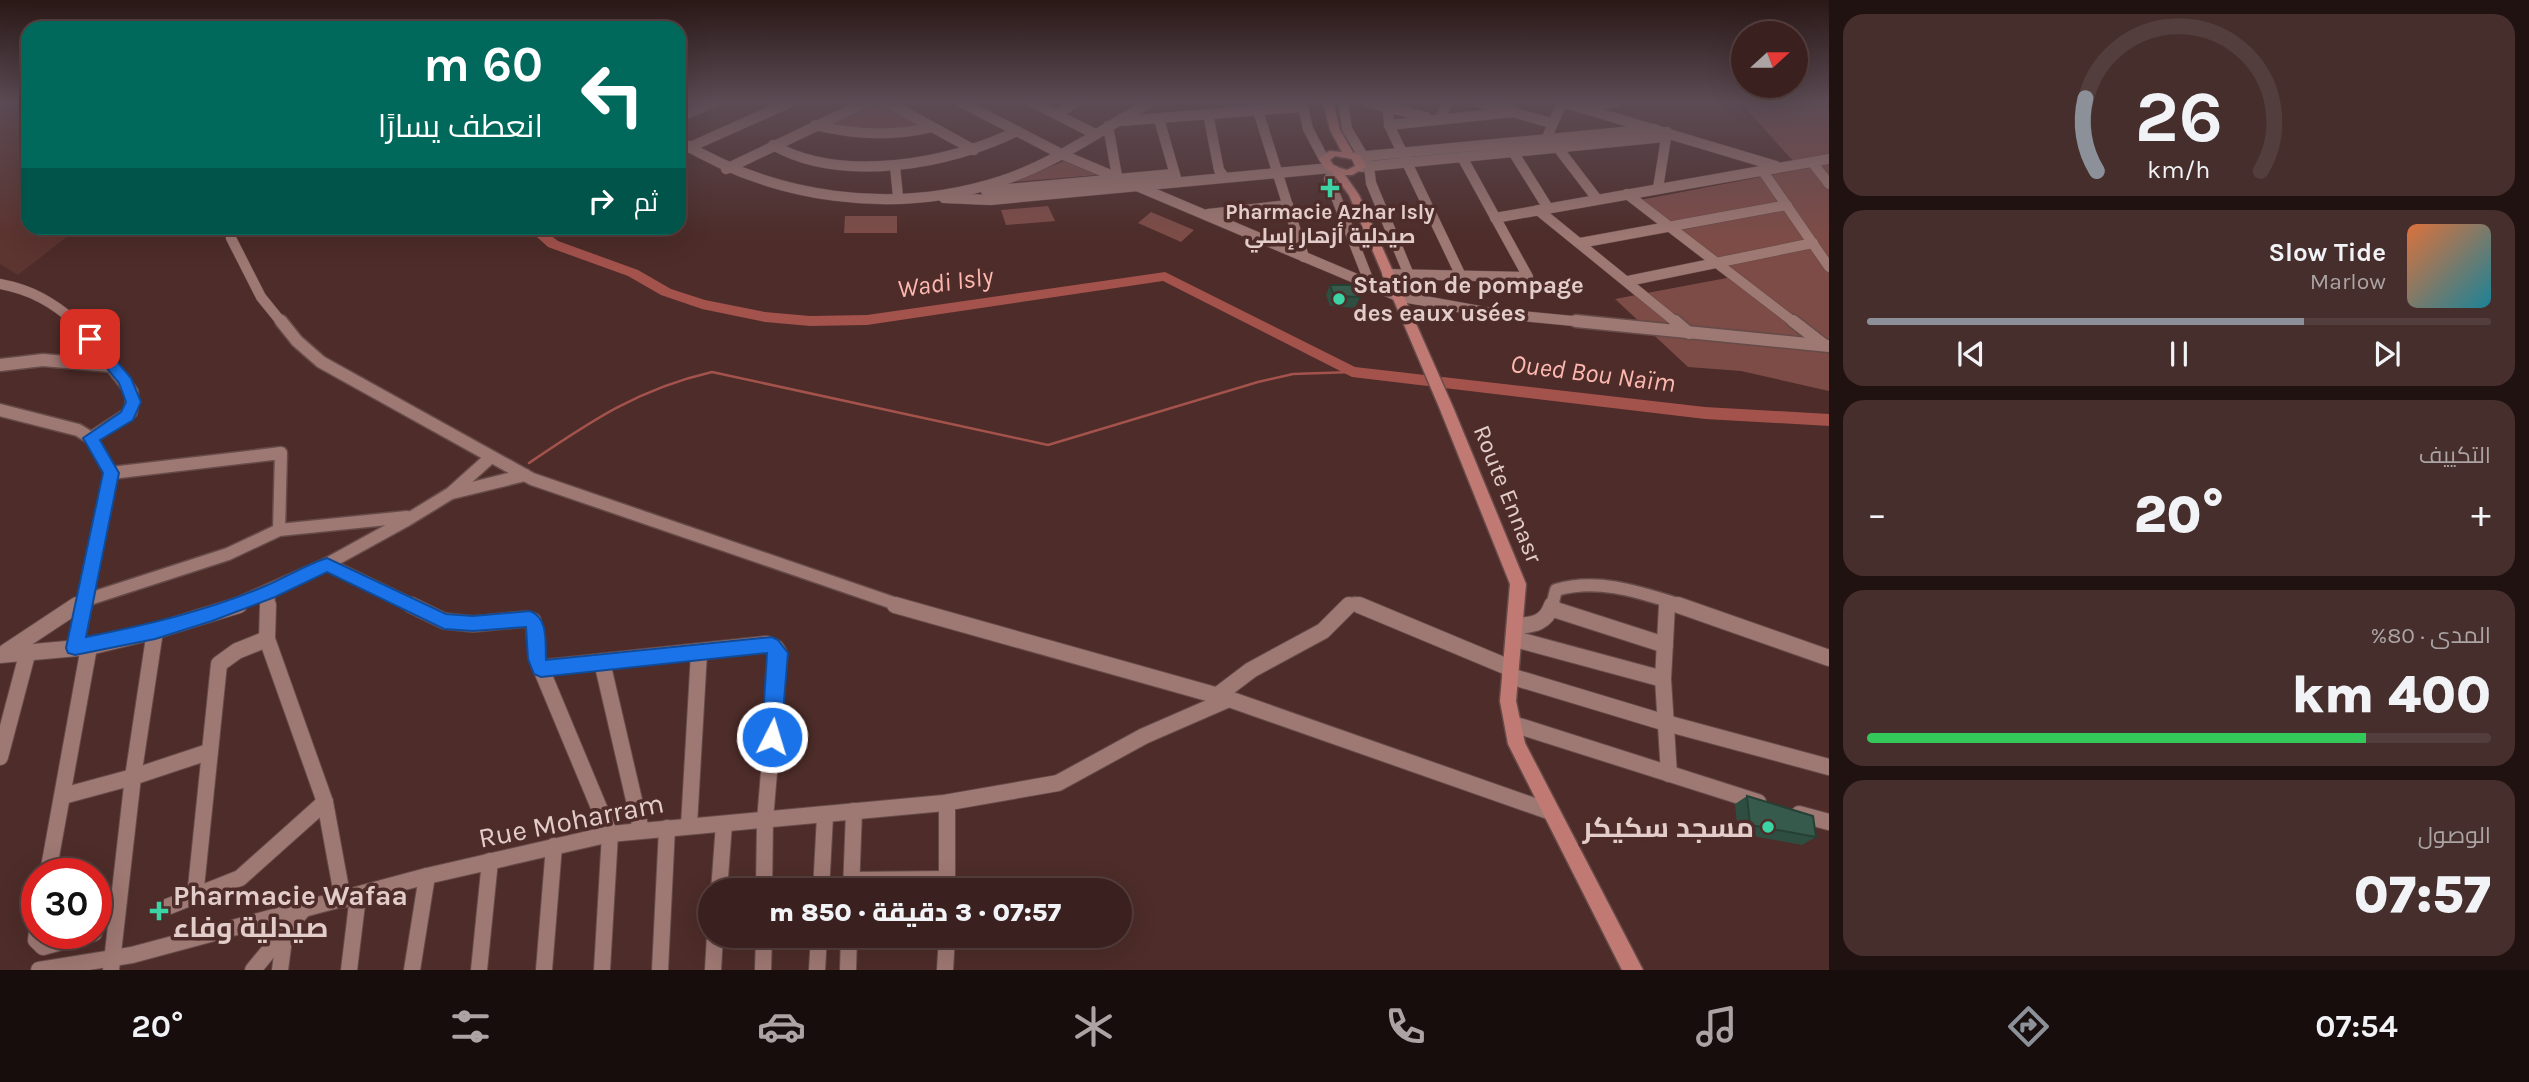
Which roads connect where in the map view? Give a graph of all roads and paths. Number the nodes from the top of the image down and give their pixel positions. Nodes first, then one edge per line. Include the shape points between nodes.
1 (769, 147) edge
2 (776, 147) edge
3 (969, 147) edge
4 (980, 147) edge
5 (1050, 147) edge
6 (1071, 147) edge
7 (1116, 147) edge
8 (1167, 147) edge
9 (1216, 147) edge
10 (1270, 147) edge
11 (1319, 147) edge
12 (1327, 147) edge
13 (1345, 147) edge
14 (1355, 147) edge
15 (1400, 147) edge
16 (1518, 147) edge
17 (1557, 147) edge
18 (1664, 147) edge
19 (1709, 147) edge
20 (688, 148) edge
21 (1510, 148) junction
22 (974, 150) junction
23 (1061, 153) junction
24 (1462, 157) junction
25 (1406, 158) junction
26 (1829, 159) edge
27 (1360, 162) junction
28 (1812, 162) junction
29 (1330, 164) junction
30 (895, 166) junction
31 (1779, 167) junction
32 (1276, 168) junction
33 (726, 169) junction
34 (1762, 170) junction
35 (1222, 173) junction
36 (1119, 177) junction
37 (1176, 178) junction
38 (1829, 184) edge
39 (1139, 186) junction
40 (1658, 188) junction
41 (957, 191) junction
42 (1627, 194) junction
43 (927, 195) junction
44 (1354, 195) junction
45 (898, 197) junction
46 (1597, 199) junction
47 (1288, 205) junction
48 (1787, 205) junction
49 (1543, 209) junction
50 (1205, 215) junction
51 (1495, 218) junction
52 (1670, 226) junction
53 (230, 235) edge
54 (1580, 243) junction
55 (1813, 243) junction
56 (1304, 257) junction
57 (1718, 264) junction
58 (1829, 267) edge
59 (1387, 274) junction
60 (1409, 275) junction
61 (1461, 276) junction
62 (1628, 281) junction
63 (0, 284) edge
64 (1370, 284) junction
65 (1397, 296) junction
66 (1689, 333) junction
67 (1827, 346) edge
68 (0, 365) edge
69 (111, 366) junction
70 (0, 410) edge
71 (91, 438) junction
72 (491, 457) junction
73 (111, 473) junction
74 (525, 475) junction
75 (451, 493) junction
76 (413, 516) junction
77 (279, 530) junction
78 (327, 564) junction
79 (269, 592) junction
80 (83, 601) junction
81 (1667, 601) junction
82 (1553, 609) junction
83 (155, 631) junction
84 (1516, 633) junction
85 (267, 639) junction
86 (1665, 645) junction
87 (82, 647) junction
88 (28, 651) junction
89 (699, 653) junction
90 (1, 654) edge
91 (1829, 658) edge
92 (602, 662) junction
93 (541, 668) junction
94 (1510, 672) junction
95 (1663, 679) junction
96 (1224, 697) junction
97 (7, 705) edge
98 (1665, 723) junction
99 (1513, 724) junction
100 (208, 752) junction
101 (0, 757) edge
102 (1829, 767) edge
103 (1669, 774) junction
104 (133, 777) junction
105 (63, 796) junction
106 (325, 802) junction
107 (947, 803) junction
108 (854, 811) junction
109 (1551, 811) junction
110 (825, 816) junction
111 (765, 820) junction
112 (1829, 822) edge
113 (724, 824) junction
114 (689, 825) junction
115 (667, 828) junction
116 (641, 830) junction
117 (610, 834) junction
118 (554, 846) junction
119 (51, 858) edge
120 (489, 861) junction
121 (427, 876) junction
122 (720, 878) edge
123 (764, 878) edge
124 (822, 878) edge
125 (851, 878) edge
126 (947, 878) edge
127 (195, 897) junction
128 (351, 898) junction
129 (167, 906) dead end
130 (302, 912) junction
131 (115, 925) junction
132 (112, 926) edge
133 (285, 932) junction
134 (714, 948) edge
135 (764, 948) edge
136 (818, 948) edge
137 (849, 948) edge
138 (946, 948) edge
139 (111, 965) edge
140 (38, 970) edge
141 (253, 970) edge
142 (280, 970) edge
143 (349, 970) edge
144 (412, 970) edge
145 (479, 970) edge
146 (544, 970) edge
147 (602, 970) edge
148 (660, 970) edge
149 (713, 970) edge
150 (763, 970) edge
151 (817, 970) edge
152 (848, 970) edge
153 (945, 970) edge
154 (1633, 970) edge

1 - 33 street
2 - 30 street via 821,160
3 - 22 street
4 - 22 street
5 - 23 street
6 - 23 street
7 - 36 street
8 - 37 street
9 - 35 street
10 - 32 street
11 - 29 street
12 - 29 main road, Route Ennasr
13 - 27 main road
14 - 27 street
15 - 25 street
16 - 21 street
17 - 46 street
18 - 40 street
19 - 31 street
20 - 33 street
21 - 24 street
21 - 25 street
21 - 49 street
22 - 30 street
23 - 36 street
23 - 41 street via 1008,178
24 - 25 street
24 - 51 street
25 - 27 street
25 - 61 street
26 - 28 street
27 - 29 main road
27 - 29 main road
27 - 44 main road, Route Ennasr
27 - 60 street
28 - 31 street
28 - 38 street
29 - 32 street
29 - 44 main road, Route Ennasr
29 - 64 street via 1329,179
30 - 45 street
31 - 34 street
32 - 35 street
32 - 47 street
33 - 45 street via 811,193
34 - 40 street
34 - 48 street
35 - 37 street
36 - 37 street
36 - 39 street
36 - 41 street
37 - 39 street
39 - 43 street via 990,200
39 - 50 street
40 - 42 street
41 - 43 street
42 - 46 street
42 - 52 street
43 - 45 street
44 - 59 main road, Route Ennasr
46 - 49 street
47 - 50 street
47 - 56 street
48 - 52 street
48 - 55 street
49 - 51 street
49 - 54 street
50 - 56 street
51 - 61 street via 1527,278
52 - 54 street
52 - 57 street
53 - 72 street via 261,297 321,362
54 - 62 street
55 - 57 street
55 - 58 street
56 - 64 street
57 - 62 street
57 - 67 street
59 - 60 street
59 - 65 main road, Route Ennasr
60 - 61 street
62 - 66 street
63 - 69 street via 26,289 53,303 78,324
64 - 65 street
65 - 66 street via 1491,313
65 - 84 main road, Route Ennasr via 1518,584
66 - 67 street
68 - 69 street via 43,360
69 - 71 street via 132,392 132,409
70 - 71 street via 78,430
71 - 73 street
72 - 74 street
72 - 75 street
73 - 77 street via 281,453
73 - 80 street
74 - 75 street
74 - 96 street via 892,604
75 - 76 street
76 - 77 street
76 - 78 street
77 - 80 street via 228,554
78 - 79 street
78 - 93 street via 444,621 473,624 530,619
79 - 83 street
79 - 85 street
80 - 87 street
80 - 90 street
81 - 82 street via 1577,583 1556,590
81 - 86 street
81 - 91 street
82 - 84 street via 1544,621
82 - 86 street
83 - 87 street
83 - 104 street
84 - 94 main road, Route Ennasr
84 - 95 street
85 - 100 street via 219,664
85 - 106 street
86 - 95 street
87 - 88 street
87 - 105 street
88 - 90 street
88 - 97 street
89 - 92 street
89 - 111 street via 767,644 778,651
89 - 114 street
92 - 93 street
92 - 116 street
93 - 117 street
94 - 96 street, Rue Moharram via 1355,603 1323,631 1251,670
94 - 98 street
94 - 99 main road, Route Ennasr via 1508,701
95 - 98 street
96 - 107 street, Rue Moharram via 1058,783
96 - 109 street
97 - 101 street
98 - 102 street
98 - 103 street
99 - 103 street
99 - 109 main road, Route Ennasr via 1517,744
100 - 104 street
100 - 127 street
103 - 112 street
104 - 105 street
104 - 131 street
105 - 119 street
106 - 127 street via 240,878
106 - 128 street
107 - 108 street, Rue Moharram
107 - 126 street
108 - 110 street, Rue Moharram
108 - 125 street
109 - 154 main road, Route Ennasr
110 - 111 street, Rue Moharram
110 - 124 street
111 - 113 street, Rue Moharram
111 - 123 street
113 - 114 street, Rue Moharram
113 - 122 street
114 - 115 street, Rue Moharram
115 - 116 street, Rue Moharram
115 - 148 street
116 - 117 street, Rue Moharram
117 - 118 street, Rue Moharram
117 - 147 street
118 - 120 street, Rue Moharram
118 - 146 street
120 - 121 street, Rue Moharram
120 - 145 street
121 - 128 street, Rue Moharram
121 - 144 street
127 - 129 street
128 - 130 street, Rue Moharram
128 - 143 street
130 - 133 street
130 - 139 street, Rue Moharram
131 - 132 street
131 - 139 street
133 - 141 street
133 - 142 street
134 - 149 street
135 - 150 street
136 - 151 street
137 - 152 street
138 - 153 street
139 - 140 street, Rue Moharram

